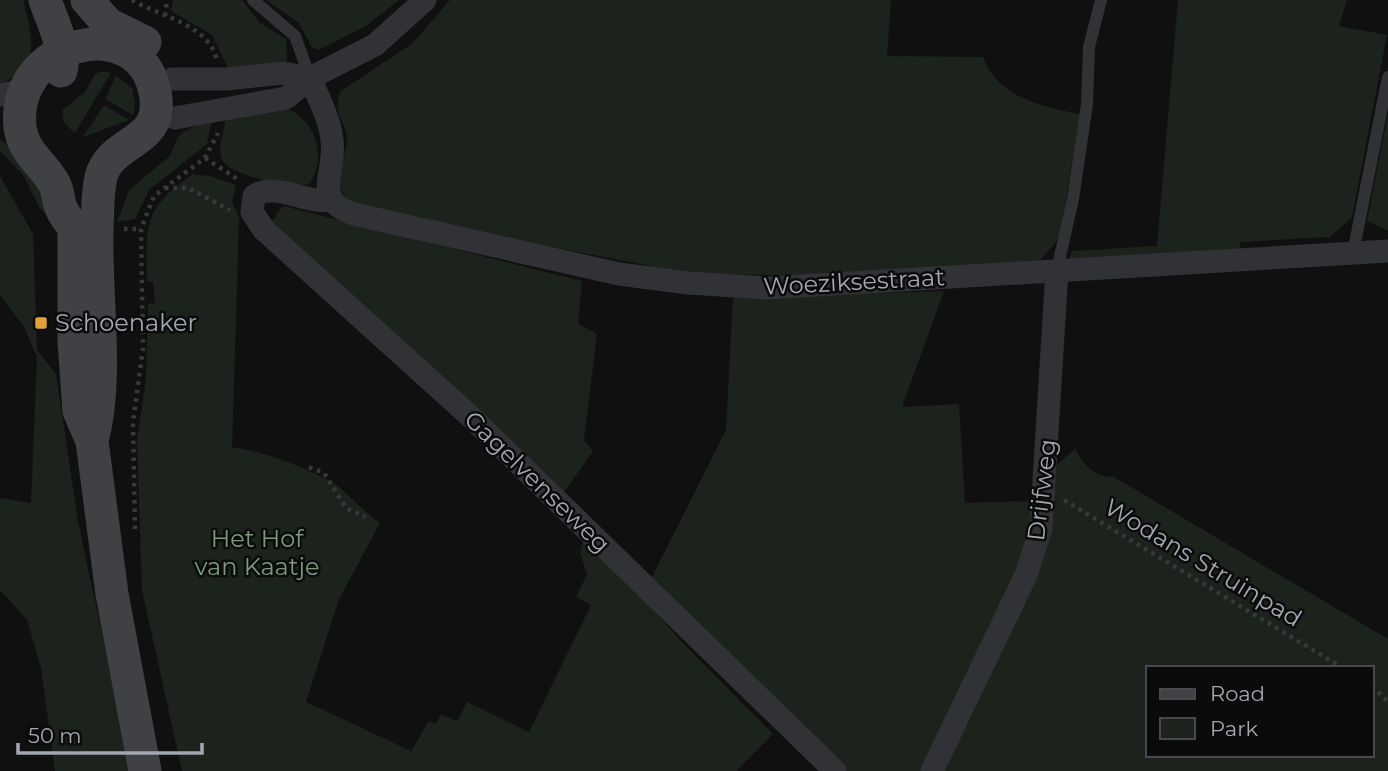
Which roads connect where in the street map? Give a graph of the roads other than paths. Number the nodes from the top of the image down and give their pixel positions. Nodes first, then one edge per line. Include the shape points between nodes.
1 (43, 0) edge
2 (74, 0) edge
3 (88, 0) edge
4 (253, 0) edge
5 (425, 0) edge
6 (1101, 0) edge
7 (97, 45) junction
8 (54, 55) junction
9 (1388, 77) edge
10 (162, 78) junction
11 (310, 78) junction
12 (12, 92) edge
13 (175, 118) junction
14 (21, 128) edge
15 (85, 173) junction
16 (332, 200) junction
17 (255, 220) joint
18 (85, 228) junction
19 (1388, 251) edge
20 (1353, 253) junction
21 (1057, 270) junction
22 (145, 771) edge
23 (835, 771) edge
24 (932, 771) edge

1 - 8 main road via 37,19
2 - 7 main road
3 - 10 main road via 108,24 146,42 163,60
4 - 11 lane via 295,36
5 - 11 street via 360,55
6 - 21 lane via 1089,47 1087,104 1073,199
7 - 8 main road
7 - 10 main road via 112,46 132,56
8 - 12 main road
8 - 14 main road via 61,71
9 - 20 lane
10 - 11 street via 283,73
10 - 13 main road via 177,104
10 - 15 main road via 153,121 136,142
11 - 13 street via 286,98
11 - 16 street via 332,136 328,181
12 - 14 main road via 20,108
13 - 15 main road via 164,144 137,166
14 - 15 main road via 30,155
15 - 18 main road via 61,207
15 - 18 main road via 111,206
16 - 17 street, Woeziksestraat via 321,203 259,193 252,203
16 - 21 street, Woeziksestraat via 354,214 619,274 688,283 832,287
17 - 23 street, Gagelvenseweg via 472,418
18 - 22 main road via 100,411 92,441 111,594
19 - 20 street, Woeziksestraat
20 - 21 street, Woeziksestraat
21 - 24 street, Drijfweg via 1041,529 1032,561

